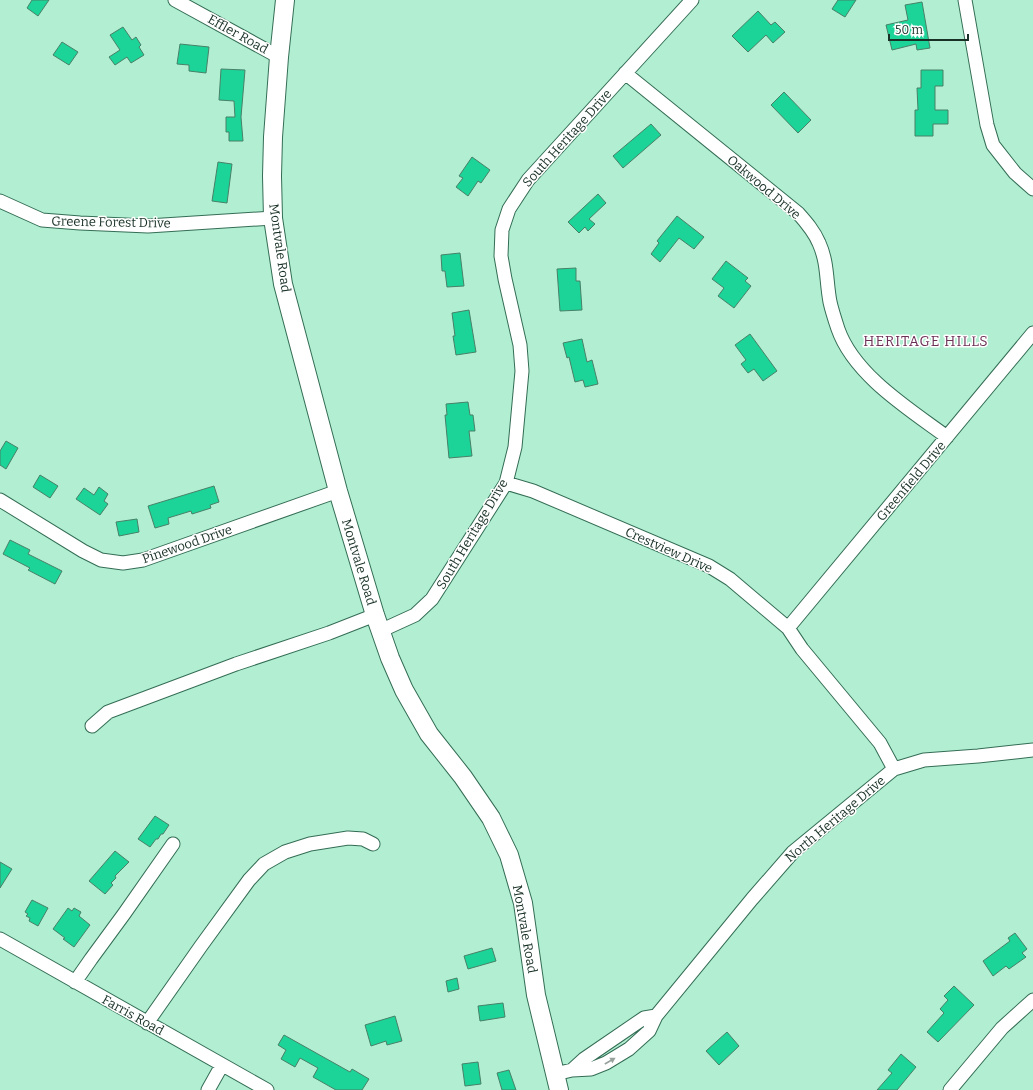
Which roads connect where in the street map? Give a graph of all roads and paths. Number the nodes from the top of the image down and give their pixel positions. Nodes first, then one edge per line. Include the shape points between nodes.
1 (175, 0) edge
2 (285, 0) edge
3 (692, 0) edge
4 (965, 0) edge
5 (279, 57) junction
6 (626, 73) junction
7 (1033, 189) edge
8 (0, 201) edge
9 (273, 218) junction
10 (1033, 333) edge
11 (947, 437) junction
12 (506, 483) junction
13 (338, 492) junction
14 (0, 500) edge
15 (377, 623) junction
16 (788, 628) junction
17 (92, 726) dead end
18 (1033, 750) edge
19 (894, 769) junction
20 (173, 844) dead end
21 (372, 844) dead end
22 (0, 940) edge
23 (75, 982) junction
24 (1033, 1000) edge
25 (147, 1023) junction
26 (222, 1065) junction
27 (557, 1082) edge
28 (208, 1090) edge
29 (267, 1090) edge
30 (950, 1090) edge

1 - 5 street, Effler Road
2 - 5 main road, Montvale Road
3 - 6 street, South Heritage Drive
4 - 7 street via 987,125 994,145 1015,173
5 - 9 main road, Montvale Road via 273,137
6 - 11 street, Oakwood Drive via 806,222 824,255 830,302 846,348 888,393
6 - 12 street, South Heritage Drive via 528,180 509,209 502,230 501,256 520,345 522,371 515,447
8 - 9 street, Greene Forest Drive via 42,220 80,223 148,226
9 - 13 main road, Montvale Road via 283,284
10 - 11 street, Greenfield Drive
11 - 16 street, Greenfield Drive
12 - 15 street, South Heritage Drive via 432,599 415,615
12 - 16 street, Crestview Drive via 533,491 709,566 730,579
13 - 14 street, Pinewood Drive via 143,560 123,563 101,560 83,551
13 - 15 main road, Montvale Road
15 - 17 street, South Heritage Drive via 328,633 236,664 108,712
15 - 27 main road, Montvale Road via 404,690 429,734 491,818 509,855 523,902 536,995
16 - 19 street, Crestview Drive via 802,649 880,743
18 - 19 street, North Heritage Drive via 924,760
19 - 27 street, North Heritage Drive via 793,852 656,1016 644,1018 584,1059
20 - 23 street
21 - 25 street via 364,839 348,838 310,844 285,852 264,864 249,880
22 - 23 street, Farris Road
23 - 25 street, Farris Road
24 - 30 street via 1002,1028
25 - 26 street, Farris Road
26 - 28 street
26 - 29 street, Farris Road

